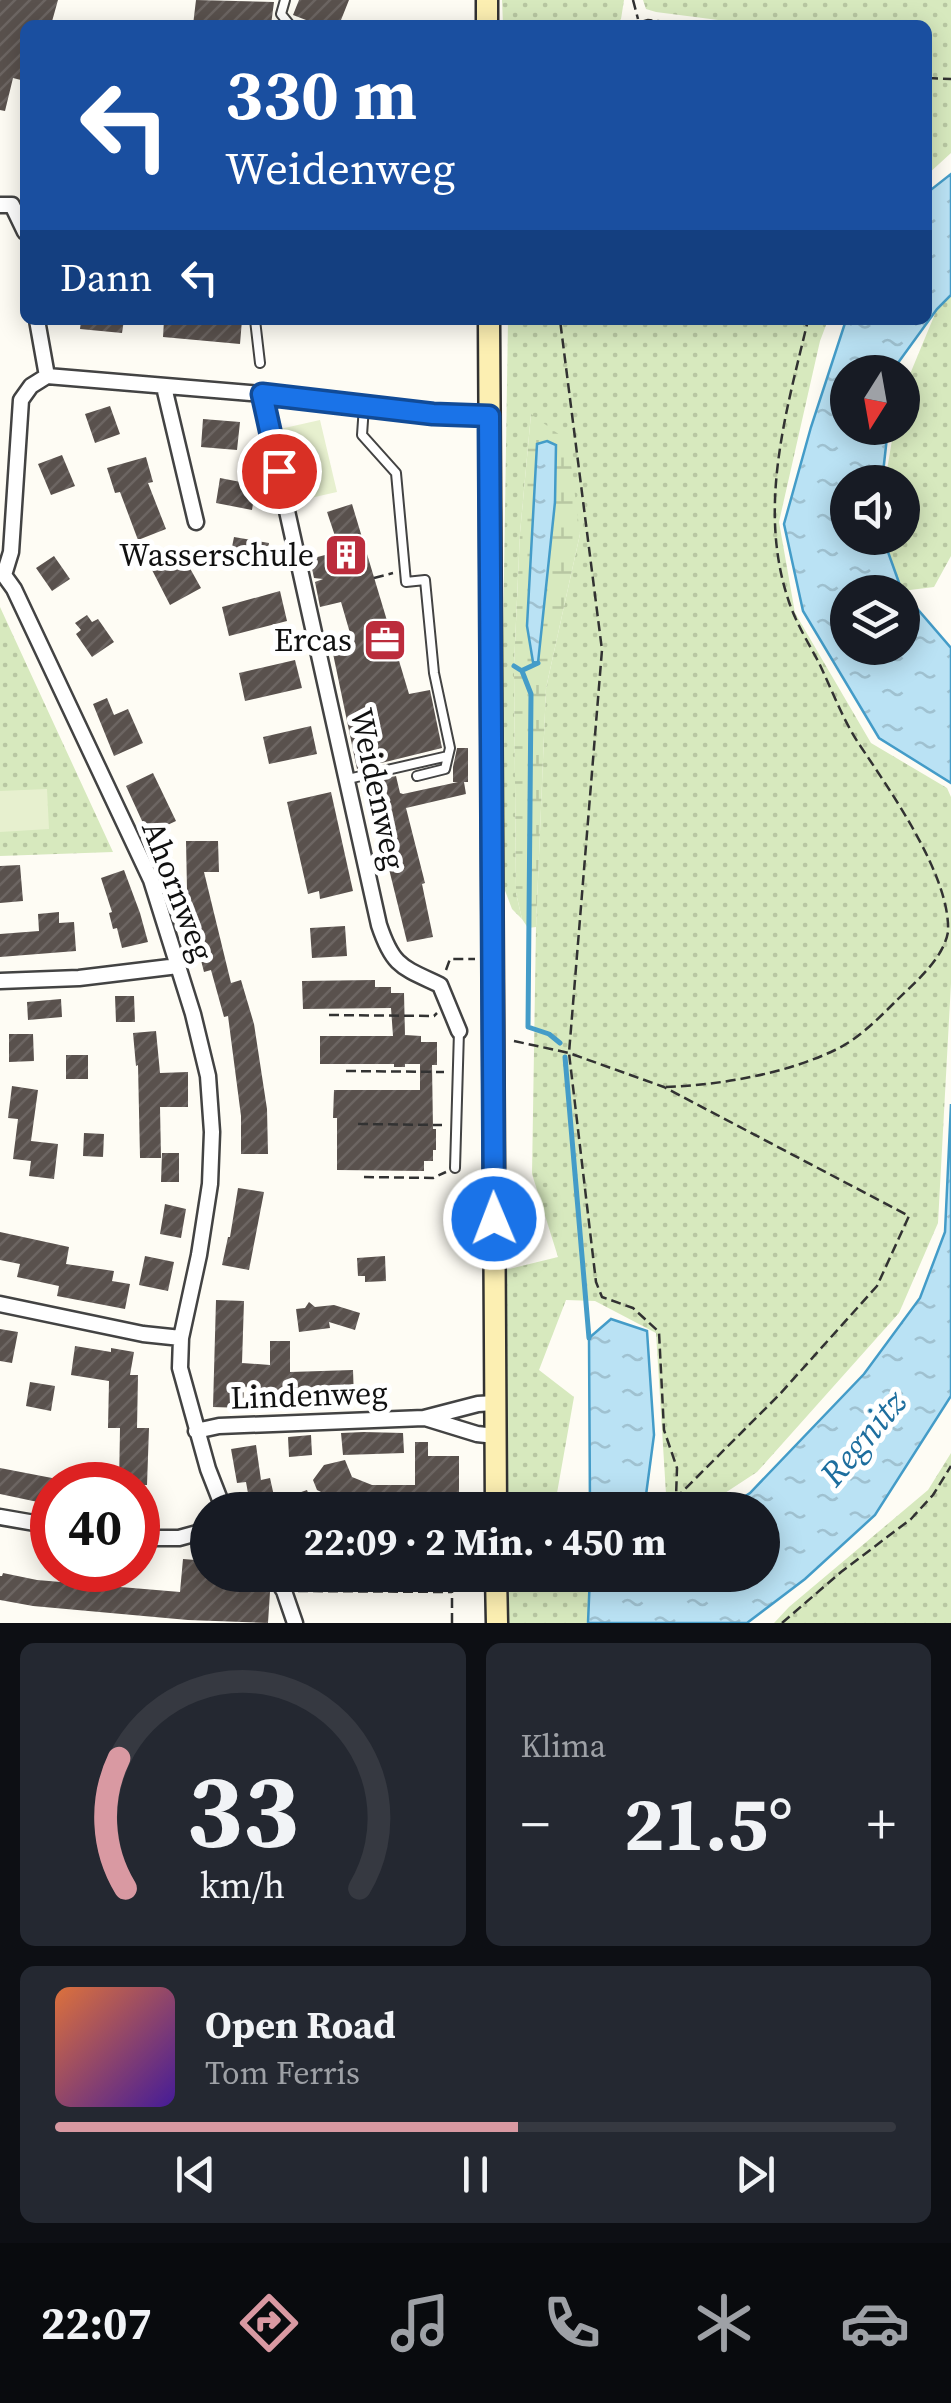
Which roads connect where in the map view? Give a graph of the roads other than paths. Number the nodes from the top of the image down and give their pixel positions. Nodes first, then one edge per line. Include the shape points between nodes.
1 (0, 205) edge
2 (20, 222) edge
3 (38, 325) edge
4 (255, 325) edge
5 (488, 325) edge
6 (260, 363) dead end
7 (47, 376) junction
8 (164, 387) junction
9 (262, 394) junction
10 (364, 406) junction
11 (489, 416) junction
12 (196, 522) dead end
13 (2, 574) edge
14 (448, 756) junction
15 (416, 776) dead end
16 (348, 779) junction
17 (178, 966) junction
18 (0, 982) edge
19 (459, 1031) joint
20 (455, 1168) road end
21 (0, 1304) edge
22 (181, 1338) junction
23 (495, 1403) junction
24 (424, 1418) junction
25 (196, 1431) junction
26 (495, 1436) junction
27 (217, 1492) edge
28 (496, 1492) edge
29 (0, 1516) edge
30 (30, 1522) edge
31 (190, 1535) edge
32 (160, 1538) edge
33 (284, 1592) edge
34 (496, 1592) edge
35 (296, 1623) edge
36 (497, 1623) edge

1 - 2 street via 12,205
3 - 7 street
4 - 6 lane
5 - 11 street
7 - 8 street
7 - 13 street, Ahornweg via 21,400 11,552
8 - 9 street
8 - 12 street
9 - 10 street
9 - 16 street, Weidenweg
10 - 11 street
10 - 14 lane via 362,435 396,473 406,582 425,580
11 - 23 street
13 - 17 street, Ahornweg via 151,880
14 - 15 lane via 445,770
14 - 16 lane
16 - 19 street, Weidenweg via 387,949 400,966 440,985
17 - 18 street
17 - 22 street, Ahornweg via 208,1076 212,1132 208,1202
19 - 20 lane
21 - 22 street
22 - 25 street, Ahornweg via 180,1368
23 - 24 street, Lindenweg
23 - 26 street
24 - 25 street, Lindenweg
24 - 26 street, Lindenweg
25 - 27 street, Ahornweg
26 - 28 street
29 - 30 street
31 - 32 street
33 - 35 street
34 - 36 street

